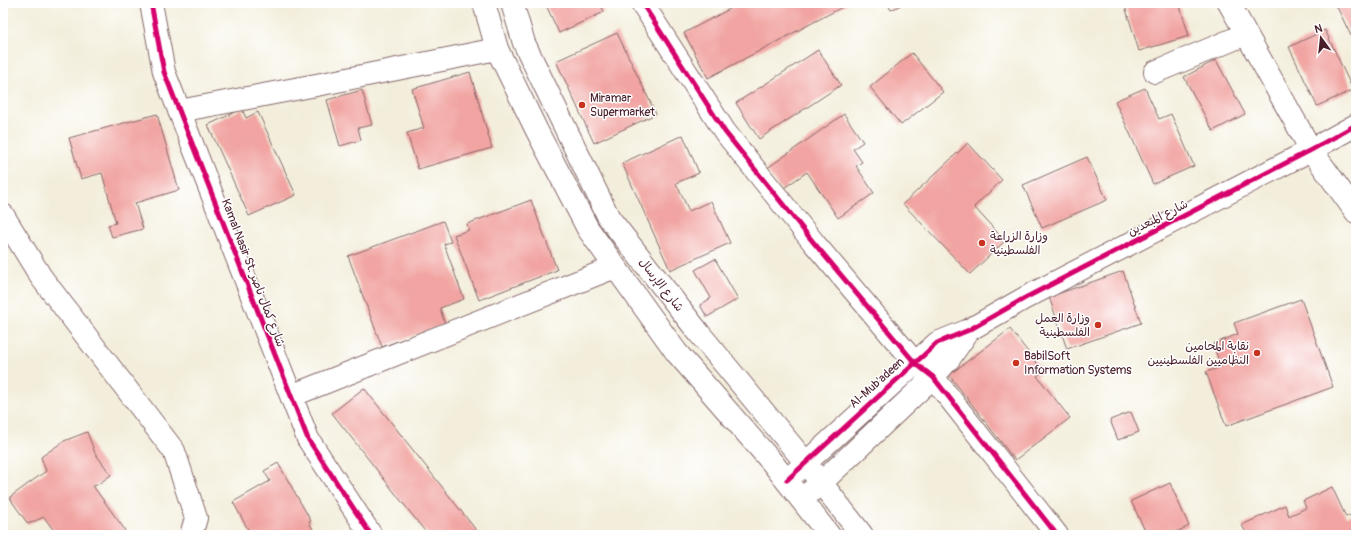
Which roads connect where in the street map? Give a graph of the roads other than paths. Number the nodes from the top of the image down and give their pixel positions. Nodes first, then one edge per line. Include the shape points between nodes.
1 (151, 3) edge
2 (484, 3) edge
3 (512, 3) edge
4 (642, 3) edge
5 (1229, 3) edge
6 (1246, 34) junction
7 (498, 49) junction
8 (1155, 72) dead end
9 (179, 111) junction
10 (1356, 125) edge
11 (1311, 150) junction
12 (1356, 212) edge
13 (3, 215) edge
14 (615, 267) junction
15 (969, 330) junction
16 (914, 363) junction
17 (933, 377) junction
18 (291, 396) junction
19 (805, 462) junction
20 (787, 480) junction
21 (821, 483) junction
22 (802, 499) junction
23 (191, 535) edge
24 (371, 535) edge
25 (829, 535) edge
26 (862, 535) edge
27 (1057, 535) edge

1 - 9 street, Kamal Nasir St. شارع كمال ناصر via 164,72
2 - 7 street
3 - 19 street, شارع الإرسال via 524,44 609,218
4 - 16 street via 725,132
5 - 6 street
6 - 8 street
6 - 11 street
7 - 9 street
7 - 14 street via 537,132 588,229
9 - 18 street, Kamal Nasir St. شارع كمال ناصر
10 - 11 street, شارع المبعدين
11 - 12 street
11 - 15 street, شارع المبعدين
13 - 23 street via 41,277 174,451 196,518
14 - 18 street
14 - 20 street via 677,353
15 - 16 street, Al-Mub'adeen via 937,343
15 - 17 street
16 - 17 street
16 - 19 street, Al-Mub'adeen
17 - 21 street
17 - 27 street
18 - 24 street, Kamal Nasir St. شارع كمال ناصر via 308,439
19 - 20 street, Al-Mub'adeen
19 - 21 street, شارع الإرسال
20 - 22 street
21 - 22 street
21 - 26 street, شارع الإرسال
22 - 25 street

